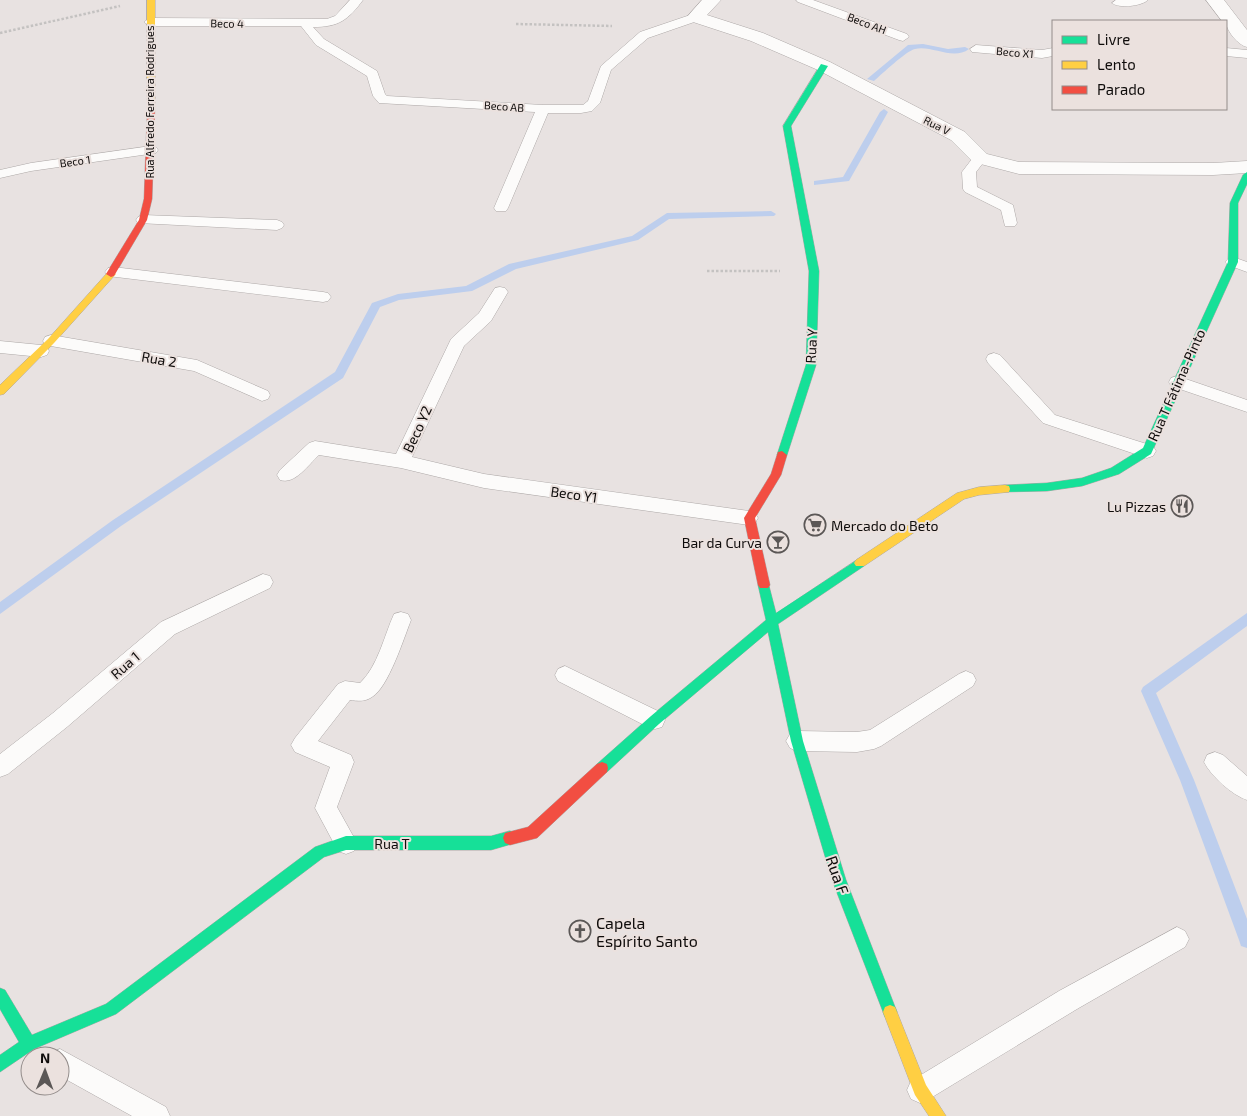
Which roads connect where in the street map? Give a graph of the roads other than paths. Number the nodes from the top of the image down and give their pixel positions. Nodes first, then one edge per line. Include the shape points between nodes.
1 (152, 0) edge
2 (357, 0) edge
3 (712, 0) edge
4 (802, 0) edge
5 (1142, 0) edge
6 (1215, 0) edge
7 (1118, 3) dead end
8 (696, 17) junction
9 (150, 22) junction
10 (305, 24) junction
11 (903, 37) dead end
12 (1247, 42) edge
13 (976, 48) dead end
14 (1052, 52) edge
15 (1227, 52) edge
16 (1247, 54) edge
17 (824, 66) junction
18 (543, 109) junction
19 (151, 150) junction
20 (980, 158) junction
21 (1247, 167) edge
22 (0, 174) edge
23 (1247, 175) edge
24 (501, 208) dead end
25 (144, 220) junction
26 (1010, 224) dead end
27 (277, 225) dead end
28 (1240, 264) edge
29 (113, 272) junction
30 (500, 292) dead end
31 (323, 297) dead end
32 (46, 346) junction
33 (0, 347) edge
34 (994, 359) dead end
35 (1177, 382) junction
36 (0, 391) edge
37 (262, 395) dead end
38 (1247, 406) edge
39 (1147, 451) junction
40 (402, 461) junction
41 (286, 475) dead end
42 (749, 518) junction
43 (263, 582) dead end
44 (401, 620) dead end
45 (772, 622) junction
46 (565, 675) dead end
47 (966, 680) dead end
48 (655, 720) junction
49 (797, 741) junction
50 (1215, 762) dead end
51 (0, 767) edge
52 (1247, 790) edge
53 (346, 843) junction
54 (1177, 939) dead end
55 (0, 995) edge
56 (37, 1046) edge
57 (47, 1046) edge
58 (20, 1057) edge
59 (0, 1064) edge
60 (70, 1068) edge
61 (920, 1090) junction
62 (157, 1116) edge
63 (938, 1116) edge

1 - 9 street, Rua Alfredo Ferreira Rodrigues
2 - 10 lane, Beco 4 via 336,21
3 - 8 street
4 - 11 lane, Beco AH
5 - 7 lane
6 - 12 street
8 - 17 street, Rua V via 756,37
8 - 18 lane, Beco AB via 644,35 605,70 591,106
9 - 10 lane, Beco 4
9 - 19 street, Rua Alfredo Ferreira Rodrigues
10 - 18 lane, Beco AB via 320,42 372,74 379,96 384,100
13 - 14 lane, Beco X1
15 - 16 lane
17 - 20 street, Rua V via 958,136
17 - 42 street, Rua Y via 787,126 814,271 812,365 776,475
18 - 24 lane
19 - 22 lane, Beco 1
19 - 25 street, Rua Alfredo Ferreira Rodrigues
20 - 21 street via 1019,168
20 - 26 lane via 969,172 970,189 1008,208
23 - 28 street, Rua T Fátima-Pinto via 1234,203
25 - 27 lane
25 - 29 street, Rua Alfredo Ferreira Rodrigues
28 - 35 street, Rua T Fátima-Pinto
29 - 31 lane
29 - 32 street, Rua Alfredo Ferreira Rodrigues
30 - 40 lane, Beco Y2 via 485,317 457,343
32 - 33 lane, Rua 2
32 - 36 street, Rua Alfredo Ferreira Rodrigues
32 - 37 lane, Rua 2 via 197,366
34 - 39 lane via 1049,419
35 - 38 lane
35 - 39 street, Rua T Fátima-Pinto
39 - 45 street, Rua T Fátima-Pinto via 1130,465 1092,481 1058,487 967,493
40 - 41 lane, Beco Y2 via 315,448
40 - 42 lane, Beco Y1 via 484,482
42 - 45 street
43 - 51 lane, Rua 1 via 168,628
44 - 53 lane via 380,671 368,689 362,692 345,690 302,745 343,762 326,808
45 - 48 street, Rua T
45 - 49 street, Rua F
46 - 48 lane
47 - 49 lane via 874,739 857,742
48 - 53 street, Rua T via 532,833 490,842
49 - 61 street, Rua F via 839,880
50 - 52 lane
53 - 57 street, Rua T via 320,852 111,1008
54 - 61 lane via 1068,1000
55 - 56 street
58 - 59 street, Rua T
60 - 62 lane
61 - 63 street, Rua F

